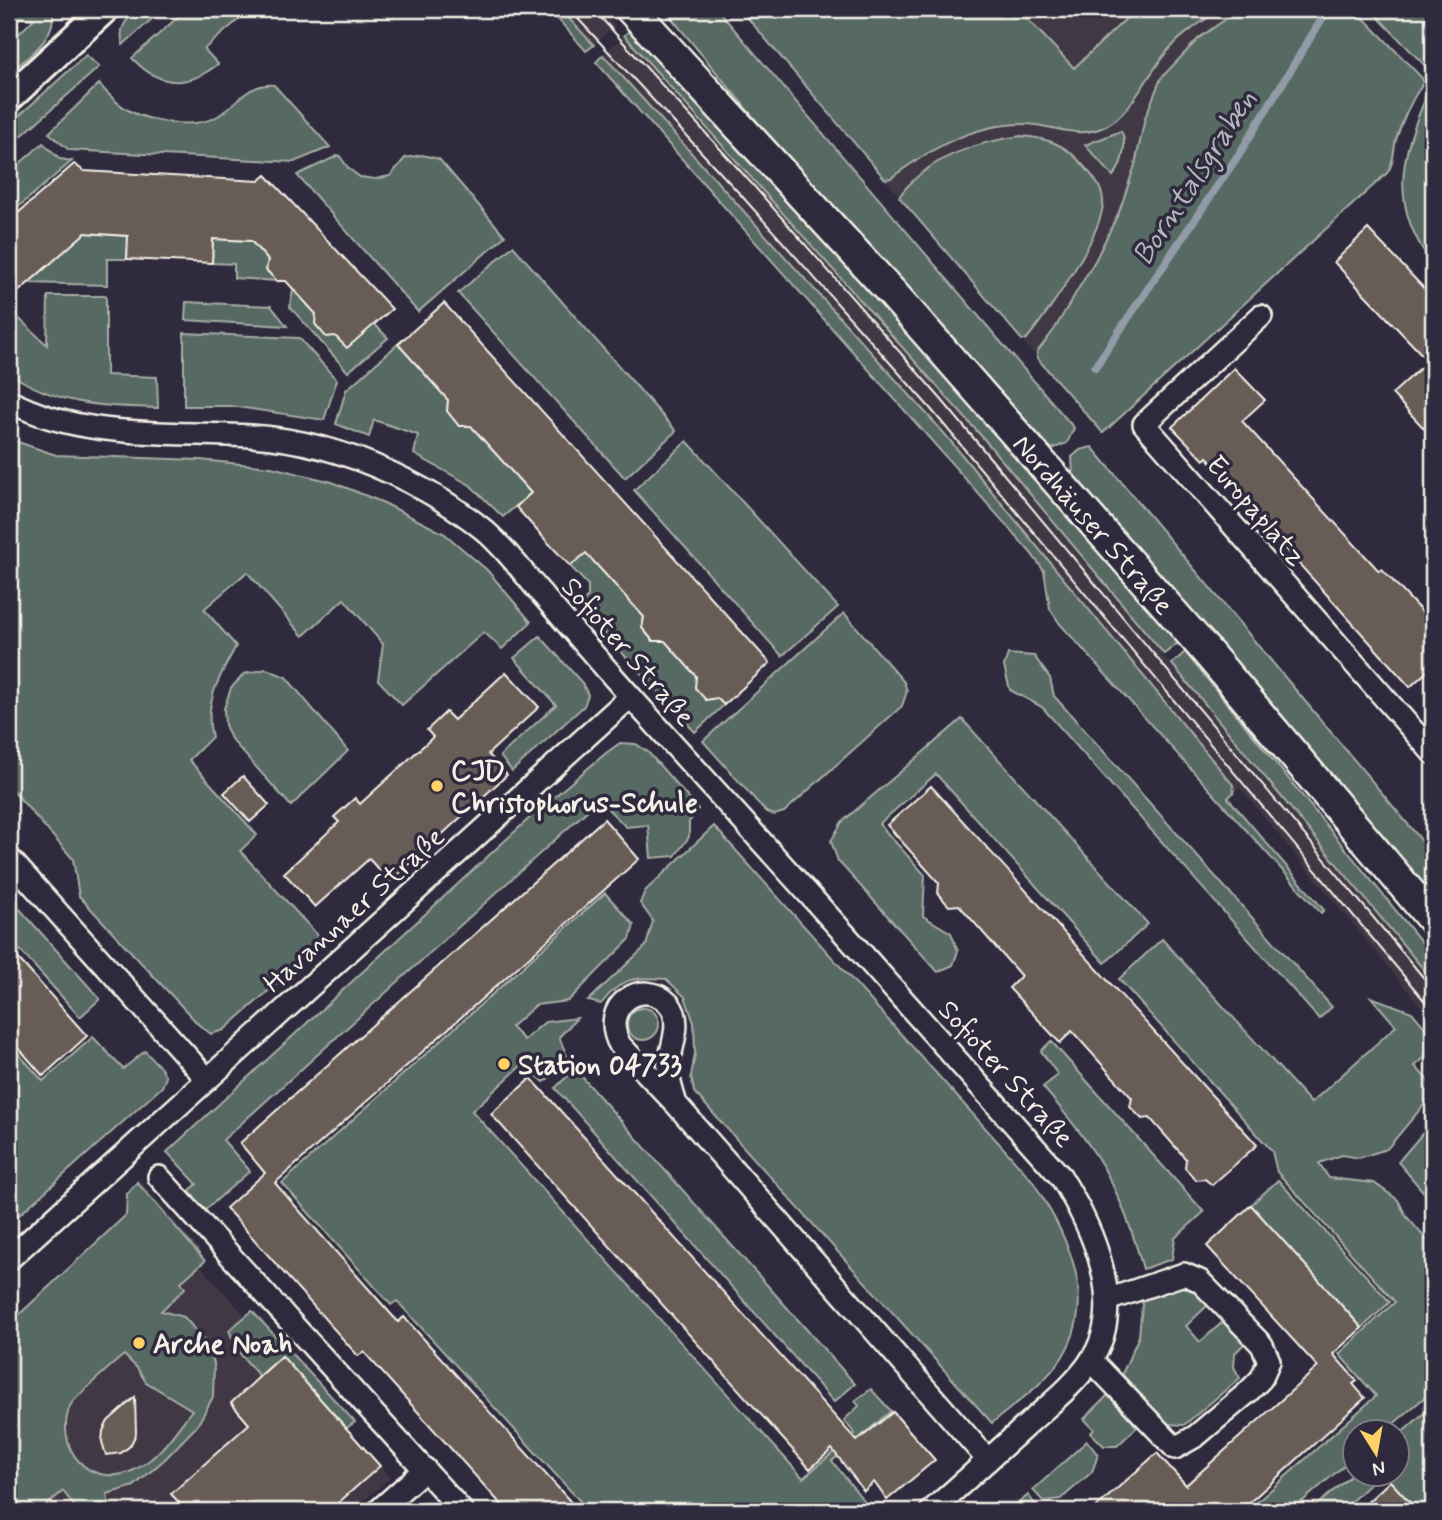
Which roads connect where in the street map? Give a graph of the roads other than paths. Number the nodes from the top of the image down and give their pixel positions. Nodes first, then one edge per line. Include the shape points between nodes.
1 (105, 9) edge
2 (631, 9) edge
3 (658, 9) edge
4 (9, 98) edge
5 (748, 134) junction
6 (1261, 316) dead end
7 (9, 401) edge
8 (630, 697) junction
9 (1433, 752) edge
10 (9, 858) edge
11 (1433, 920) edge
12 (207, 1079) junction
13 (676, 1104) junction
14 (159, 1177) dead end
15 (9, 1259) edge
16 (1107, 1300) junction
17 (1091, 1360) junction
18 (988, 1460) junction
19 (425, 1469) junction
20 (378, 1511) edge
21 (462, 1511) edge
22 (930, 1511) edge

1 - 4 street
2 - 5 main road, Nordhäuser Straße
3 - 5 main road, Nordhäuser Straße
5 - 11 main road, Nordhäuser Straße via 1192,636
6 - 9 street, Europaplatz via 1143,424
7 - 8 street, Sofioter Straße via 58,422 96,428 256,436 294,443 364,461 393,474 454,508 487,533
8 - 12 street, Havannaer Straße
8 - 16 street, Sofioter Straße via 1061,1177 1097,1246
10 - 12 street
12 - 15 street, Havannaer Straße
13 - 13 street via 668,1075 674,1013 650,994 628,998 615,1014 614,1036
13 - 18 street
14 - 19 street
16 - 17 street, Sofioter Straße via 1104,1331
16 - 17 street via 1184,1274 1200,1280 1262,1345 1269,1361 1261,1379 1247,1392 1175,1448
17 - 18 street, Sofioter Straße
18 - 22 street, Sofioter Straße
19 - 20 street
19 - 21 street

